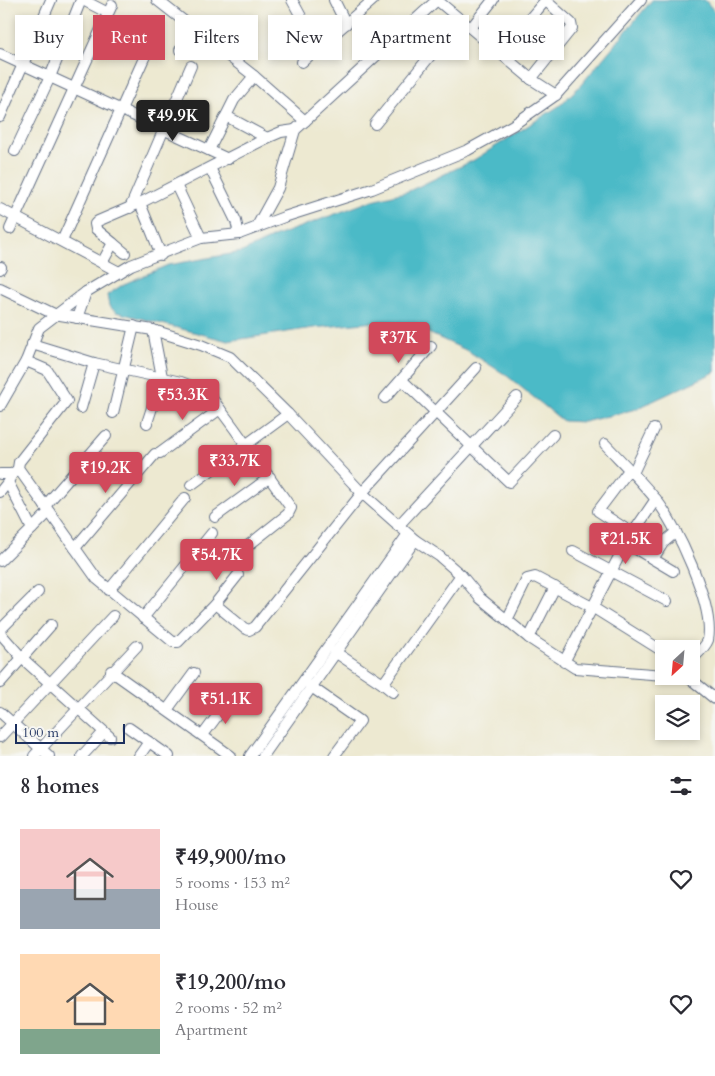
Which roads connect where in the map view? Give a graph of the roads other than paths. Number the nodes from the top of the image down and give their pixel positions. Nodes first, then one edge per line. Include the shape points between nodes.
1 (51, 0) edge
2 (82, 0) edge
3 (157, 0) edge
4 (292, 0) edge
5 (334, 0) edge
6 (373, 0) edge
7 (437, 0) edge
8 (493, 0) edge
9 (545, 0) edge
10 (641, 0) edge
11 (176, 15) edge
12 (300, 15) edge
13 (455, 15) edge
14 (532, 15) edge
15 (346, 24) junction
16 (342, 27) edge
17 (471, 28) joint
18 (479, 34) edge
19 (0, 54) edge
20 (143, 60) edge
21 (233, 60) edge
22 (304, 60) edge
23 (427, 60) edge
24 (510, 60) edge
25 (302, 62) dead end
26 (23, 64) junction
27 (191, 66) dead end
28 (254, 76) junction
29 (50, 77) junction
30 (531, 79) junction
31 (75, 88) junction
32 (556, 95) junction
33 (120, 109) junction
34 (226, 116) junction
35 (0, 117) edge
36 (305, 121) junction
37 (375, 124) dead end
38 (164, 130) junction
39 (295, 130) junction
40 (267, 138) junction
41 (209, 150) junction
42 (15, 151) dead end
43 (228, 159) junction
44 (210, 168) junction
45 (176, 184) junction
46 (135, 205) junction
47 (0, 208) edge
48 (16, 216) junction
49 (256, 228) junction
50 (10, 229) dead end
51 (239, 234) junction
52 (201, 238) junction
53 (62, 241) junction
54 (112, 242) junction
55 (125, 253) dead end
56 (161, 255) junction
57 (102, 263) junction
58 (119, 272) junction
59 (0, 288) edge
60 (86, 292) junction
61 (54, 314) junction
62 (77, 318) junction
63 (134, 326) junction
64 (153, 330) junction
65 (32, 344) junction
66 (431, 346) dead end
67 (26, 361) junction
68 (94, 364) junction
69 (476, 368) dead end
70 (124, 370) junction
71 (162, 377) junction
72 (402, 380) junction
73 (517, 397) dead end
74 (385, 398) dead end
75 (0, 406) edge
76 (81, 408) dead end
77 (220, 409) junction
78 (435, 412) junction
79 (113, 413) dead end
80 (288, 414) junction
81 (147, 423) dead end
82 (654, 429) dead end
83 (553, 435) dead end
84 (106, 436) dead end
85 (246, 444) junction
86 (605, 444) dead end
87 (472, 446) junction
88 (631, 471) junction
89 (0, 474) edge
90 (13, 475) junction
91 (270, 477) junction
92 (191, 485) dead end
93 (0, 492) edge
94 (362, 493) junction
95 (185, 498) dead end
96 (656, 499) junction
97 (47, 509) junction
98 (216, 517) dead end
99 (398, 526) junction
100 (32, 530) junction
101 (676, 532) junction
102 (212, 533) dead end
103 (632, 533) junction
104 (411, 537) junction
105 (626, 543) junction
106 (75, 548) junction
107 (572, 551) dead end
108 (240, 552) dead end
109 (653, 559) junction
110 (0, 561) edge
111 (611, 571) junction
112 (673, 571) dead end
113 (238, 575) dead end
114 (461, 575) junction
115 (555, 587) junction
116 (109, 590) junction
117 (38, 592) dead end
118 (668, 600) dead end
119 (215, 604) junction
120 (592, 607) junction
121 (113, 616) dead end
122 (144, 618) junction
123 (507, 620) junction
124 (52, 625) dead end
125 (0, 632) edge
126 (529, 638) junction
127 (136, 646) dead end
128 (655, 646) edge
129 (700, 649) edge
130 (335, 652) junction
131 (23, 659) junction
132 (564, 662) junction
133 (111, 672) junction
134 (655, 672) edge
135 (194, 673) dead end
136 (0, 683) edge
137 (51, 684) junction
138 (383, 684) junction
139 (697, 685) edge
140 (310, 686) junction
141 (393, 692) dead end
142 (715, 699) edge
143 (229, 700) dead end
144 (78, 708) junction
145 (167, 710) junction
146 (0, 712) edge
147 (13, 723) junction
148 (129, 728) dead end
149 (203, 735) junction
150 (0, 737) edge
151 (149, 742) junction
152 (37, 752) edge
153 (49, 756) edge
154 (82, 756) edge
155 (139, 756) edge
156 (169, 756) edge
157 (231, 756) edge
158 (250, 756) edge
159 (263, 756) edge
160 (334, 756) edge

1 - 26 street
2 - 29 street
2 - 31 street via 110,9
3 - 11 street
4 - 12 street
5 - 15 street
6 - 15 street
7 - 13 street
7 - 36 street
8 - 17 street
9 - 14 street
9 - 30 street via 572,28
10 - 32 street
15 - 16 street
17 - 18 street
19 - 26 street
20 - 33 street
21 - 28 street
22 - 25 street
23 - 37 street
24 - 30 street
26 - 29 street
26 - 35 street
27 - 38 street
28 - 34 street via 234,100
28 - 36 street
29 - 31 street
29 - 42 street
30 - 32 street
31 - 33 street
31 - 48 street
32 - 49 street via 468,150 421,171
33 - 38 street
33 - 53 street
34 - 40 street
34 - 41 street
36 - 39 street
38 - 41 street
38 - 46 street
39 - 40 street
39 - 49 street via 278,188
40 - 43 street
41 - 43 street
43 - 44 street
44 - 45 street
44 - 51 street
45 - 46 street
45 - 52 street
46 - 54 street via 95,224 96,229
46 - 56 street
47 - 48 street
48 - 50 street
48 - 53 street
49 - 51 street
51 - 52 street
52 - 56 street
53 - 57 street
54 - 55 street
54 - 57 street
56 - 58 street
57 - 58 street
58 - 60 street
59 - 61 street
60 - 61 street
60 - 62 street
61 - 62 street
61 - 65 street via 39,328
62 - 63 street
63 - 64 street
63 - 70 street
64 - 71 street
64 - 80 street via 230,357
65 - 67 street
65 - 68 street
66 - 72 street
67 - 75 street
67 - 90 street via 47,370 67,401 19,462
68 - 70 street
68 - 76 street
69 - 78 street
70 - 71 street
70 - 79 street
71 - 77 street via 204,391
71 - 81 street
72 - 74 street
72 - 78 street
73 - 87 street
77 - 85 street
77 - 106 street via 157,454
78 - 87 street
78 - 94 street
80 - 85 street
80 - 94 street
82 - 88 street
83 - 87 street via 509,482
84 - 97 street
85 - 91 street
85 - 92 street
86 - 88 street
87 - 99 street
88 - 96 street
88 - 103 street via 598,511
89 - 90 street
90 - 93 street
90 - 97 street
90 - 100 street
91 - 98 street
91 - 108 street via 291,511
94 - 99 street
94 - 119 street via 255,628 244,628
95 - 116 street
96 - 101 street
96 - 103 street
97 - 100 street
97 - 106 street
99 - 104 street
100 - 110 street
101 - 109 street via 663,543
101 - 129 street via 705,589 711,628 708,640
102 - 122 street
103 - 105 street
104 - 114 street
104 - 130 street
104 - 158 street
105 - 109 street
105 - 111 street
106 - 116 street
107 - 111 street
109 - 112 street
111 - 118 street
111 - 120 street
113 - 119 street
114 - 123 street via 480,598
114 - 138 street
115 - 120 street
115 - 123 street via 535,577 527,580
115 - 126 street
116 - 122 street
117 - 125 street
119 - 122 street via 178,642 173,642
120 - 128 street
120 - 132 street
121 - 137 street
123 - 126 street
124 - 131 street
125 - 131 street
126 - 132 street
127 - 133 street
130 - 138 street
130 - 140 street
131 - 136 street
131 - 137 street
132 - 134 street via 586,670
133 - 144 street
133 - 145 street
135 - 145 street
137 - 144 street
137 - 147 street
138 - 141 street
139 - 142 street
140 - 159 street
140 - 160 street via 364,724
143 - 149 street
144 - 152 street
144 - 154 street via 107,734
145 - 149 street
146 - 147 street
147 - 150 street
147 - 152 street
148 - 151 street
149 - 157 street
151 - 155 street
151 - 156 street
152 - 153 street

